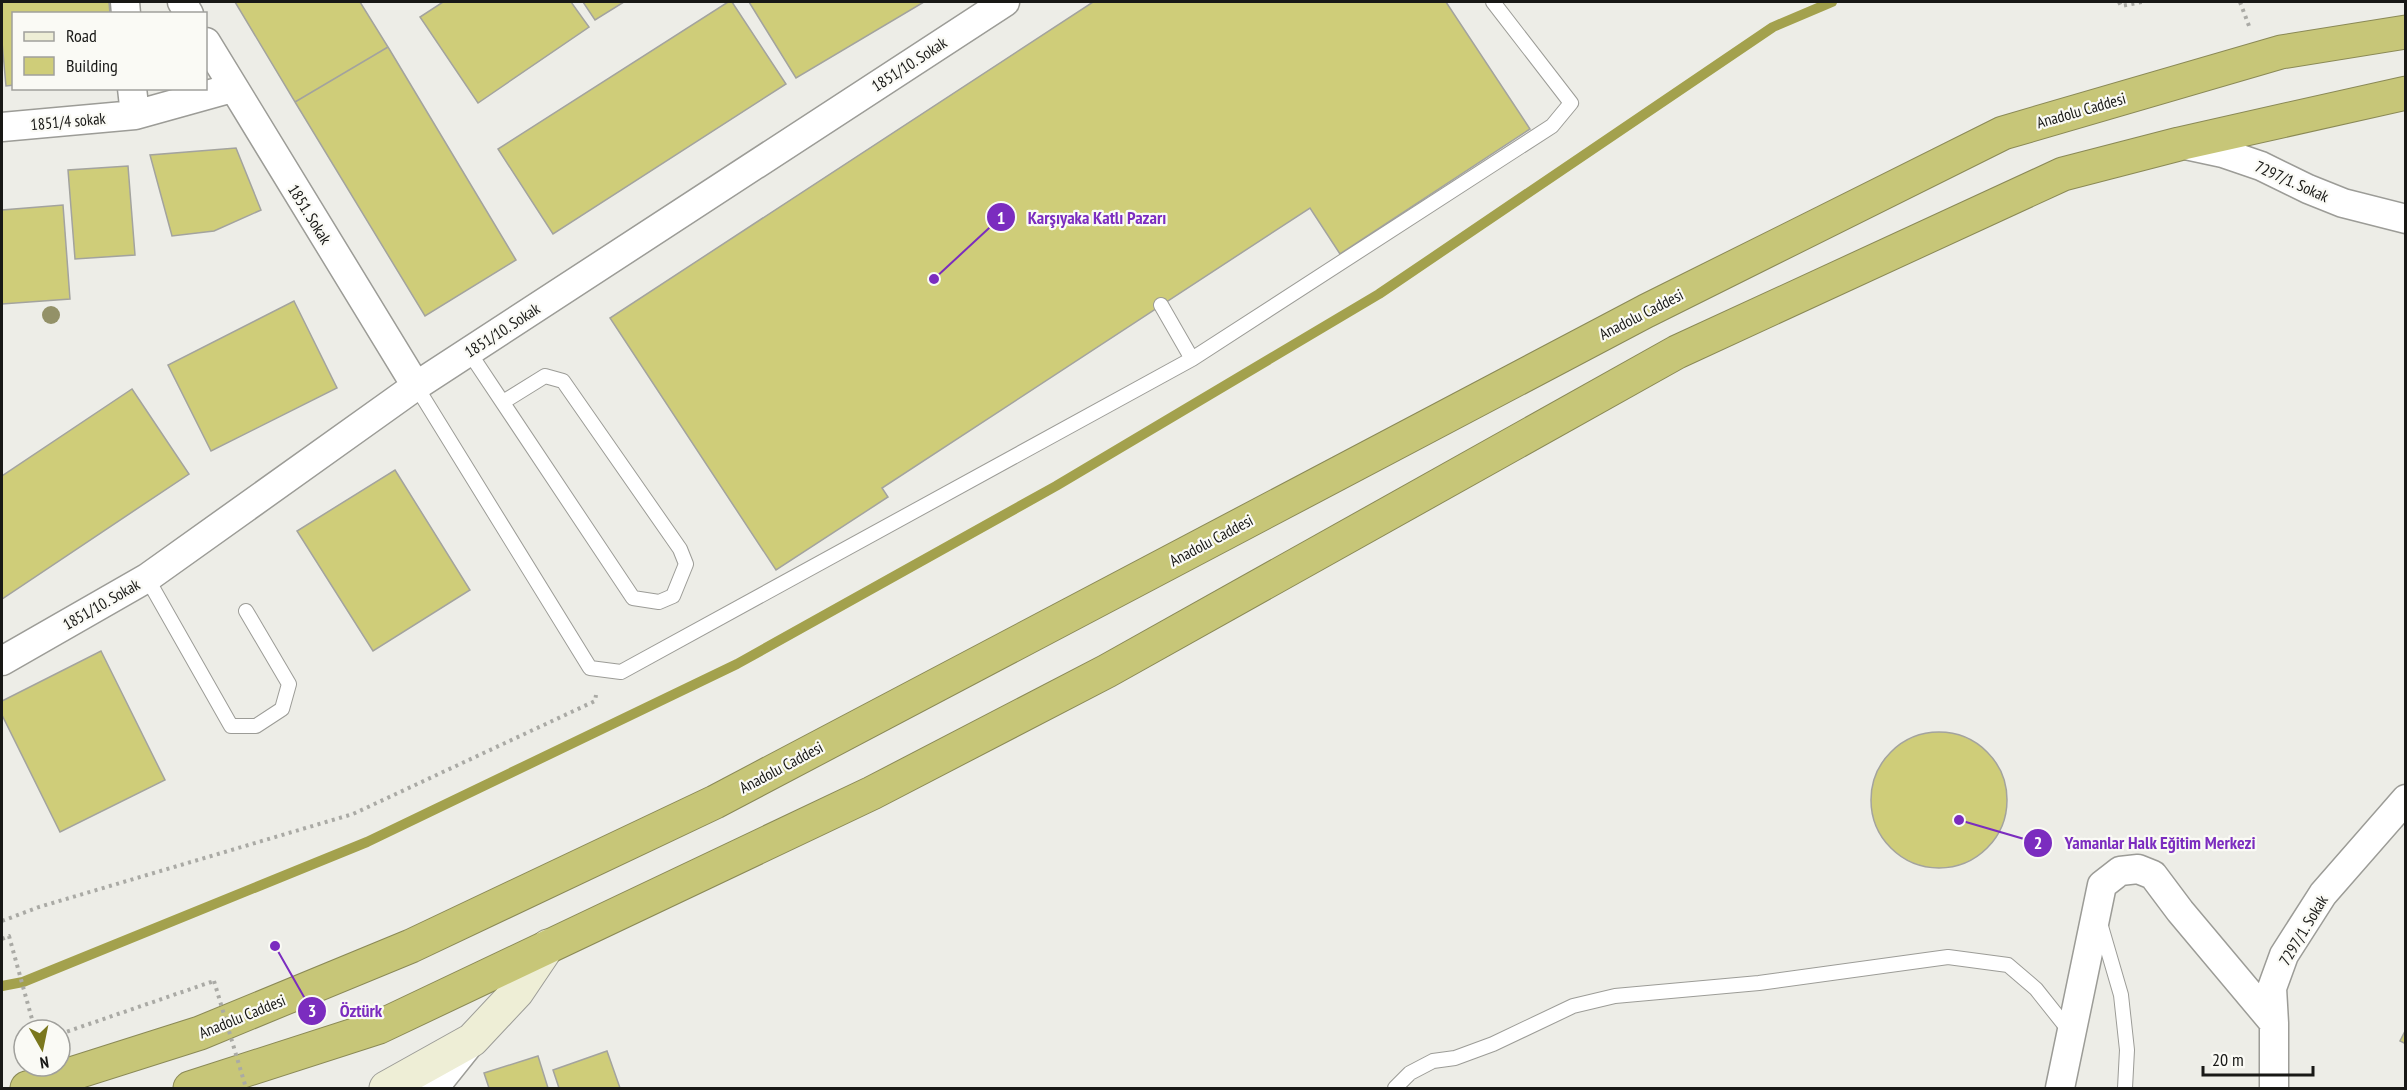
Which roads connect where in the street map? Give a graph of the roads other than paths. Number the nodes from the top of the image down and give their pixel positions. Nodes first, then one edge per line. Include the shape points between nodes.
1 (1005, 2) edge
2 (1493, 2) edge
3 (2406, 32) edge
4 (207, 44) edge
5 (232, 88) junction
6 (2406, 93) edge
7 (134, 102) edge
8 (2, 127) edge
9 (2179, 144) junction
10 (2406, 219) edge
11 (1161, 305) dead end
12 (469, 352) junction
13 (1192, 359) junction
14 (416, 386) junction
15 (503, 402) junction
16 (147, 578) junction
17 (246, 610) dead end
18 (2, 661) edge
19 (2406, 799) edge
20 (2096, 912) junction
21 (548, 946) junction
22 (2274, 1023) junction
23 (2073, 1035) junction
24 (471, 1040) junction
25 (27, 1089) edge
26 (190, 1089) edge
27 (386, 1089) edge
28 (434, 1089) edge
29 (1395, 1089) edge
30 (2060, 1089) edge
31 (2125, 1089) edge
32 (2274, 1089) edge

1 - 12 street, 1851/10. Sokak
2 - 13 lane via 1571,103 1565,111 1552,126
3 - 25 highway, Anadolu Caddesi via 2282,52 2003,133 1646,311 715,802 411,946 200,1033
4 - 5 street, 1851. Sokak
5 - 7 street, 1851/4 sokak
5 - 14 street, 1851. Sokak
6 - 9 highway
7 - 8 street, 1851/4 sokak
9 - 10 street, 7297/1. Sokak via 2223,153 2343,203
9 - 21 highway via 2063,174 1677,352 1097,676 872,793
11 - 13 lane
12 - 14 street, 1851/10. Sokak
12 - 15 lane
13 - 14 lane via 621,672 590,668
14 - 16 street, 1851/10. Sokak
15 - 15 lane via 633,598 659,602 673,596 686,564 680,549 563,381 545,376
16 - 17 lane via 231,726 256,726 282,709 289,684
16 - 18 street, 1851/10. Sokak
19 - 22 street, 7297/1. Sokak via 2323,894 2283,955 2272,988
20 - 22 street via 2102,885 2120,871 2138,869 2153,875
20 - 23 street
20 - 31 lane via 2121,995 2127,1050
21 - 24 street via 517,992
21 - 26 highway via 379,1028
22 - 32 street, 7297/1. Sokak
23 - 29 lane via 2036,989 2008,965 1948,957 1759,983 1615,996 1573,1006 1493,1044 1455,1058 1433,1061 1410,1073
23 - 30 street
24 - 27 street
24 - 28 street

